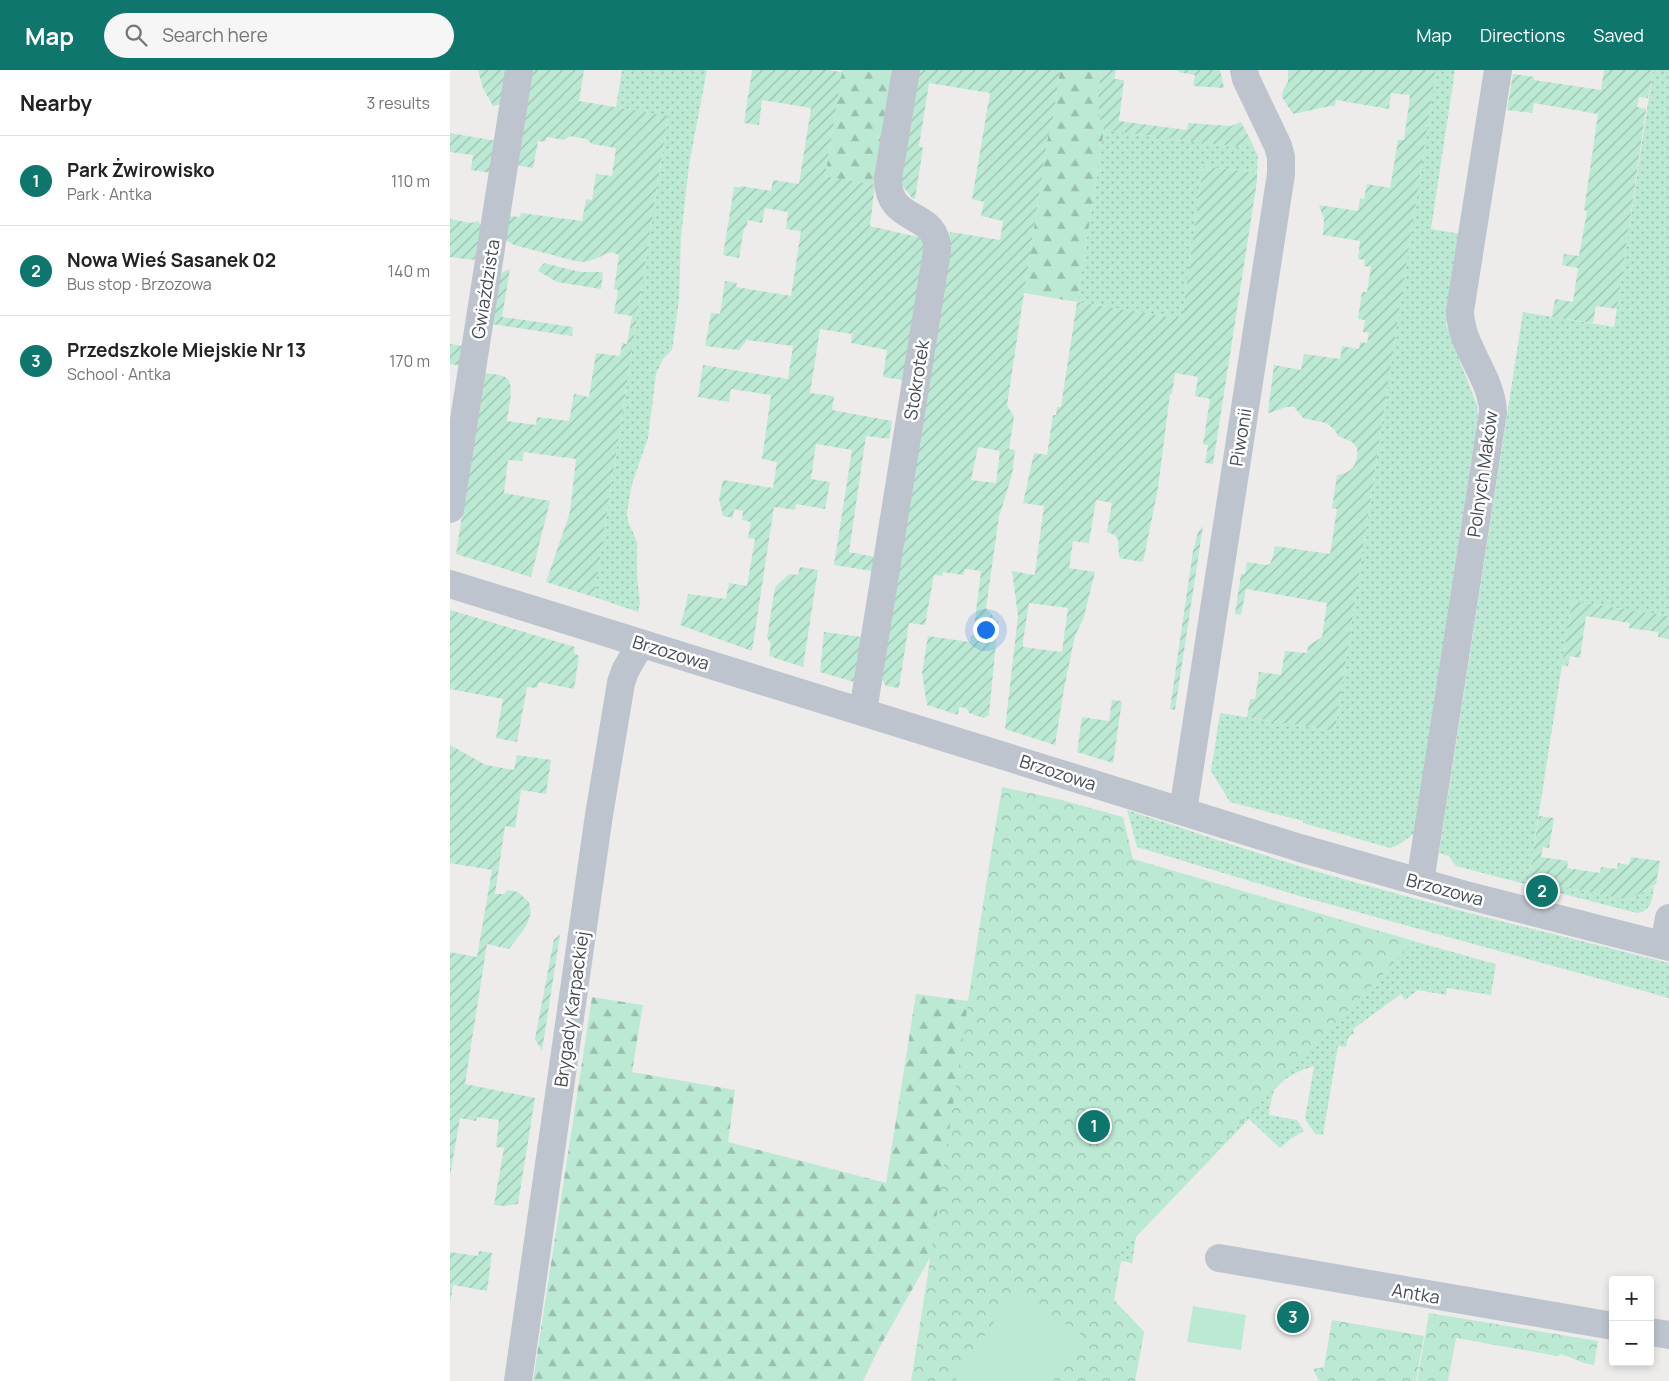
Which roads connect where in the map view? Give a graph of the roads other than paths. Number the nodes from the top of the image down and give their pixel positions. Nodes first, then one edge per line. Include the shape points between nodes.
1 (519, 70) edge
2 (906, 70) edge
3 (1244, 70) edge
4 (1498, 70) edge
5 (450, 509) edge
6 (450, 584) edge
7 (641, 643) junction
8 (863, 711) junction
9 (1183, 812) junction
10 (1420, 882) junction
11 (1669, 918) edge
12 (1667, 946) edge
13 (1219, 1258) dead end
14 (1609, 1325) edge
15 (1654, 1333) edge
16 (1669, 1335) edge
17 (518, 1381) edge

1 - 5 street, Gwiaździsta
2 - 8 street, Stokrotek via 888,190 895,204 931,229 937,251
3 - 9 street, Piwonii via 1278,146 1281,174
4 - 10 street, Polnych Maków via 1460,311 1464,333 1488,390 1493,412
6 - 7 street, Brzozowa
7 - 8 street, Brzozowa
7 - 17 street, Brygady Karpackiej via 623,676 616,712
8 - 9 street, Brzozowa
9 - 10 street, Brzozowa
10 - 12 street, Brzozowa
11 - 12 street
13 - 14 street, Antka
15 - 16 street

